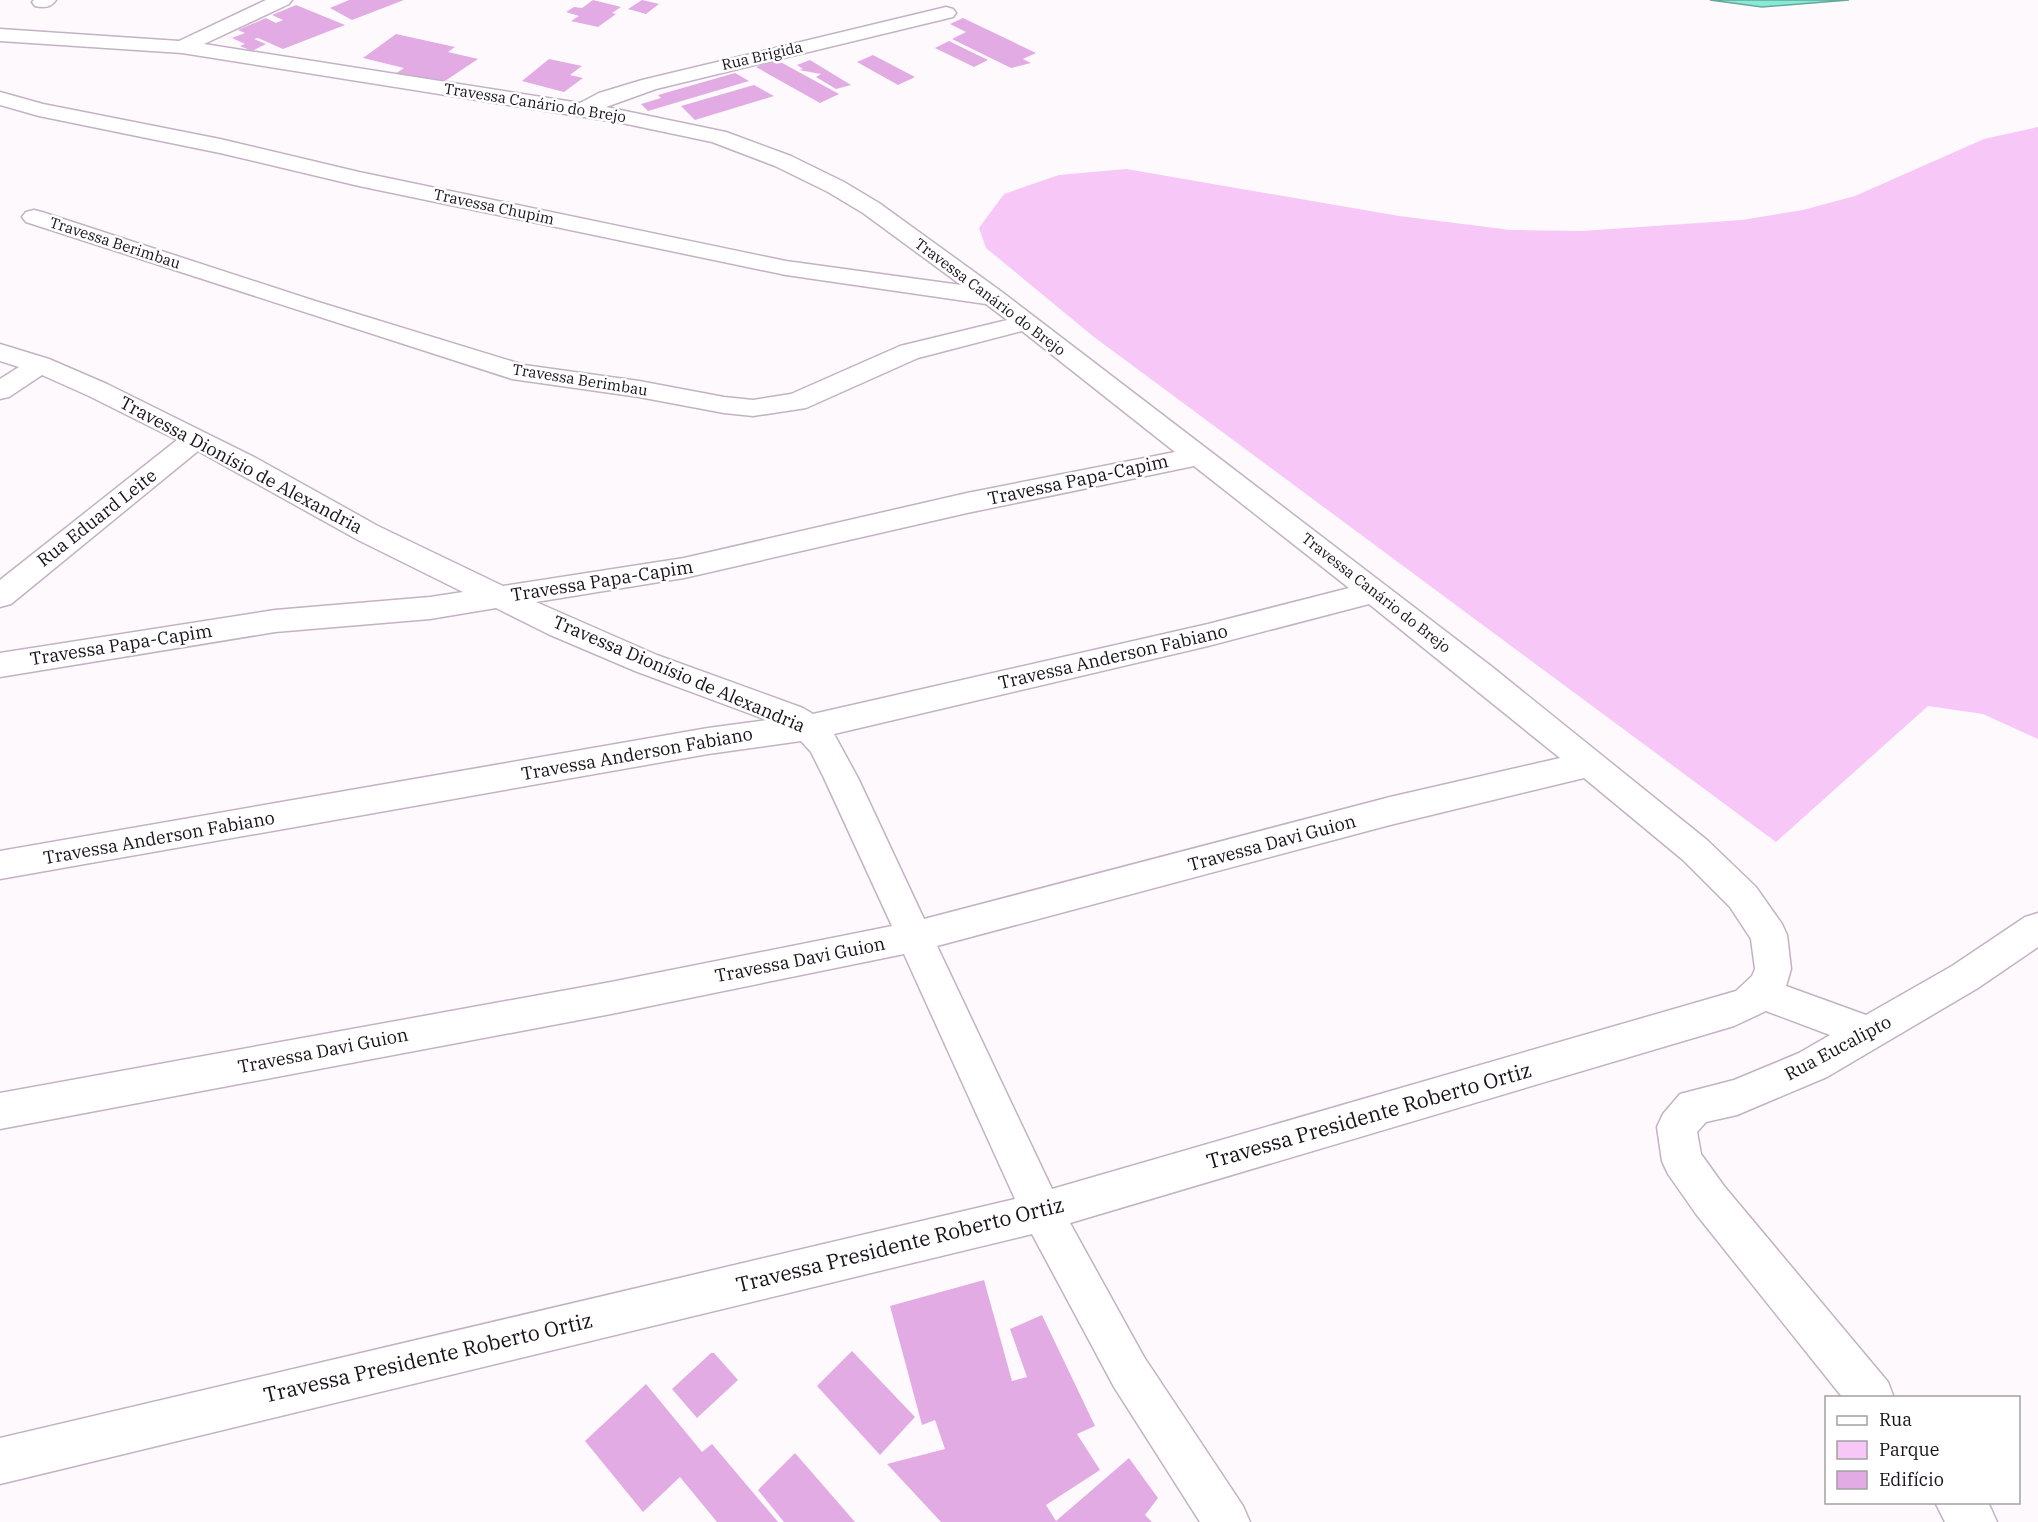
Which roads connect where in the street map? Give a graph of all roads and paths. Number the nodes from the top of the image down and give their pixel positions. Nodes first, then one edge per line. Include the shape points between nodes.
1 (282, 0) edge
2 (946, 13) dead end
3 (0, 35) edge
4 (182, 47) junction
5 (0, 98) edge
6 (582, 110) junction
7 (34, 217) dead end
8 (993, 297) junction
9 (1025, 323) junction
10 (0, 352) edge
11 (40, 365) junction
12 (0, 391) edge
13 (195, 440) junction
14 (1198, 456) junction
15 (1374, 592) junction
16 (0, 596) edge
17 (503, 597) junction
18 (0, 665) edge
19 (810, 727) junction
20 (1590, 763) junction
21 (0, 865) edge
22 (2036, 933) edge
23 (915, 937) junction
24 (1767, 981) junction
25 (1869, 1033) junction
26 (0, 1111) edge
27 (1042, 1212) junction
28 (1870, 1396) edge
29 (0, 1461) edge
30 (1959, 1504) edge
31 (1227, 1522) edge
32 (1974, 1522) edge

1 - 4 street
2 - 6 street, Rua Brigida via 661,81
3 - 4 street, Travessa Canário do Brejo
4 - 6 street, Travessa Canário do Brejo
5 - 8 street, Travessa Chupim via 39,110 786,268
6 - 8 street, Travessa Canário do Brejo via 718,137 783,161 871,208
7 - 9 street, Travessa Berimbau via 520,373 724,405 753,408 797,402 909,352
8 - 9 street, Travessa Canário do Brejo
9 - 14 street, Travessa Canário do Brejo
10 - 11 street, Travessa Dionísio de Alexandria
11 - 12 street
11 - 13 street, Travessa Dionísio de Alexandria
13 - 16 street, Rua Eduard Leite
13 - 17 street, Travessa Dionísio de Alexandria via 246,464 368,533
14 - 15 street, Travessa Canário do Brejo
14 - 17 street, Travessa Papa-Capim via 967,503 684,568
15 - 19 street, Travessa Anderson Fabiano via 1208,635
15 - 20 street, Travessa Canário do Brejo
17 - 18 street, Travessa Papa-Capim via 430,608 275,621
17 - 19 street, Travessa Dionísio de Alexandria via 646,663
19 - 21 street, Travessa Anderson Fabiano via 708,741
19 - 23 street, Travessa Dionísio de Alexandria via 841,778
20 - 23 street, Travessa Davi Guion via 1390,811
20 - 24 street, Travessa Canário do Brejo via 1695,850 1743,897 1769,935
22 - 25 street, Rua Eucalipto
23 - 26 street, Travessa Davi Guion via 611,998
23 - 27 street, Travessa Dionísio de Alexandria
24 - 25 street
24 - 27 street, Travessa Presidente Roberto Ortiz via 1749,1003 1734,1010
25 - 28 street, Rua Eucalipto via 1813,1065 1737,1097 1694,1107 1677,1127 1682,1161 1710,1200
27 - 29 street, Travessa Presidente Roberto Ortiz
27 - 31 street, Travessa Dionísio de Alexandria via 1129,1372
30 - 32 street

